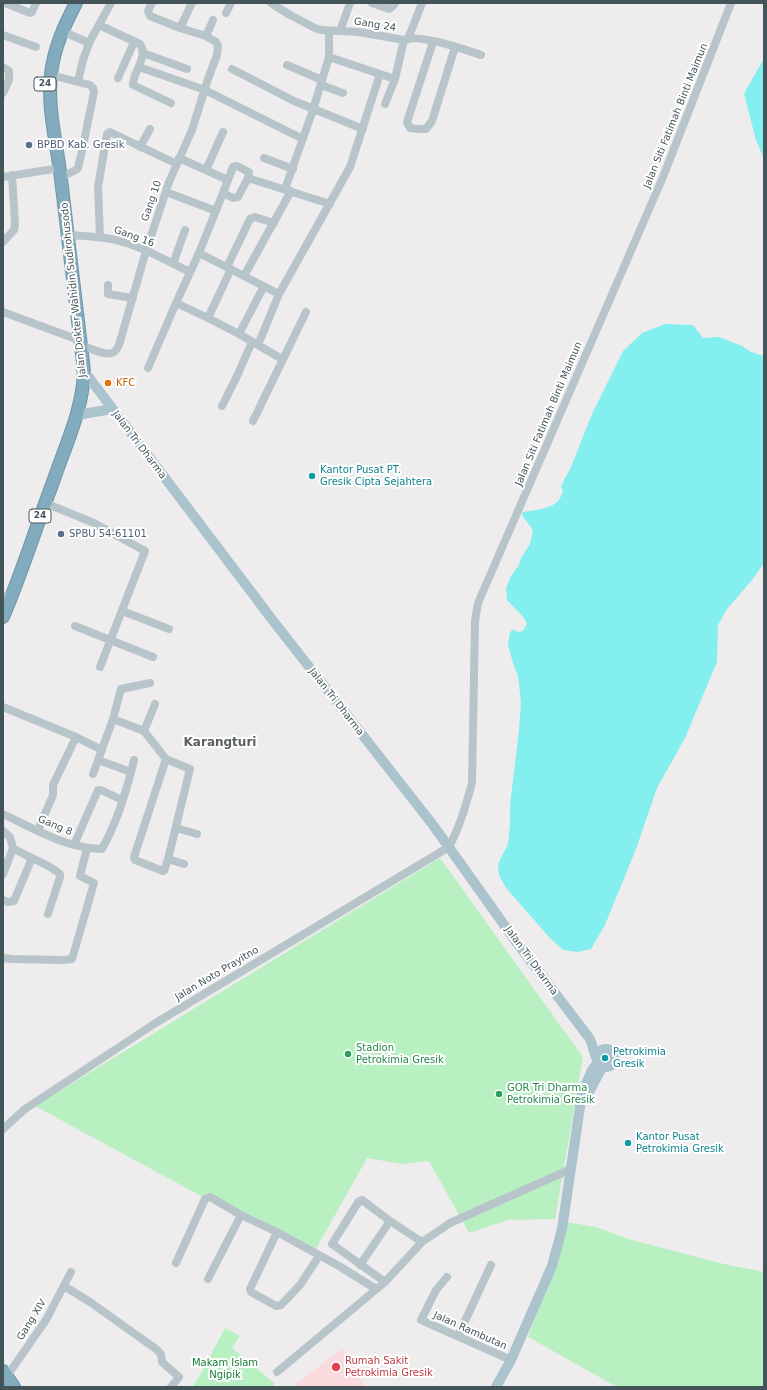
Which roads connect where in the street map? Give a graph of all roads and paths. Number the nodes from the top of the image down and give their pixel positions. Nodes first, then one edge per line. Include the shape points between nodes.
1 (5, 3) edge
2 (36, 3) edge
3 (70, 3) edge
4 (76, 3) edge
5 (111, 3) edge
6 (152, 3) edge
7 (192, 3) edge
8 (231, 3) edge
9 (271, 3) edge
10 (350, 3) edge
11 (372, 3) edge
12 (395, 3) edge
13 (422, 3) edge
14 (731, 3) edge
15 (3, 6) edge
16 (226, 13) dead end
17 (213, 20) dead end
18 (99, 25) junction
19 (180, 28) junction
20 (62, 31) junction
21 (329, 31) junction
22 (340, 31) junction
23 (3, 34) edge
24 (206, 36) junction
25 (406, 40) junction
26 (134, 42) junction
27 (433, 42) junction
28 (89, 43) junction
29 (36, 47) dead end
30 (455, 47) junction
31 (143, 52) junction
32 (481, 55) dead end
33 (329, 56) junction
34 (287, 65) dead end
35 (3, 67) edge
36 (139, 67) junction
37 (187, 69) dead end
38 (232, 70) dead end
39 (380, 74) junction
40 (50, 75) junction
41 (118, 78) dead end
42 (395, 79) junction
43 (78, 81) junction
44 (321, 82) junction
45 (205, 90) junction
46 (343, 93) dead end
47 (3, 94) edge
48 (172, 103) dead end
49 (386, 104) dead end
50 (313, 110) junction
51 (150, 129) dead end
52 (363, 129) junction
53 (223, 132) dead end
54 (303, 139) junction
55 (140, 147) junction
56 (264, 158) dead end
57 (178, 161) junction
58 (293, 169) junction
59 (206, 170) junction
60 (58, 172) junction
61 (8, 177) edge
62 (248, 178) junction
63 (228, 180) junction
64 (288, 190) junction
65 (166, 192) junction
66 (223, 193) junction
67 (330, 204) junction
68 (216, 212) junction
69 (274, 223) junction
70 (185, 230) dead end
71 (68, 235) junction
72 (100, 237) junction
73 (3, 242) edge
74 (146, 251) junction
75 (199, 253) junction
76 (173, 264) junction
77 (229, 268) junction
78 (190, 272) junction
79 (244, 276) junction
80 (108, 285) dead end
81 (264, 286) junction
82 (279, 294) junction
83 (133, 298) junction
84 (176, 303) junction
85 (3, 312) edge
86 (306, 312) dead end
87 (208, 318) junction
88 (239, 334) junction
89 (78, 342) junction
90 (255, 344) junction
91 (282, 359) junction
92 (148, 368) dead end
93 (82, 369) junction
94 (222, 406) dead end
95 (112, 409) junction
96 (74, 415) junction
97 (253, 421) dead end
98 (45, 503) junction
99 (3, 596) edge
100 (122, 611) junction
101 (3, 617) edge
102 (75, 626) dead end
103 (169, 629) dead end
104 (110, 640) junction
105 (153, 657) dead end
106 (100, 667) dead end
107 (150, 682) dead end
108 (155, 704) dead end
109 (3, 707) edge
110 (114, 720) junction
111 (144, 731) junction
112 (76, 737) junction
113 (102, 750) junction
114 (166, 758) junction
115 (98, 760) junction
116 (134, 760) dead end
117 (131, 772) junction
118 (93, 774) dead end
119 (122, 800) junction
120 (3, 814) edge
121 (176, 828) junction
122 (38, 830) junction
123 (3, 831) edge
124 (197, 834) dead end
125 (74, 845) junction
126 (449, 847) junction
127 (13, 848) junction
128 (87, 848) junction
129 (32, 858) junction
130 (168, 859) junction
131 (184, 864) dead end
132 (3, 874) edge
133 (3, 900) edge
134 (48, 914) dead end
135 (3, 958) edge
136 (590, 1040) junction
137 (607, 1049) junction
138 (599, 1063) junction
139 (3, 1129) edge
140 (571, 1169) junction
141 (241, 1215) junction
142 (390, 1221) junction
143 (277, 1232) junction
144 (422, 1242) junction
145 (319, 1256) junction
146 (176, 1264) dead end
147 (360, 1265) junction
148 (491, 1265) dead end
149 (70, 1272) dead end
150 (447, 1277) dead end
151 (208, 1280) dead end
152 (385, 1282) junction
153 (64, 1286) junction
154 (376, 1289) junction
155 (458, 1336) junction
156 (511, 1360) junction
157 (277, 1372) dead end
158 (4, 1375) edge
159 (14, 1387) edge
160 (171, 1387) edge
161 (496, 1387) edge

1 - 2 street via 31,13
1 - 15 street
3 - 60 highway, Jalan Dokter Wahidin Sudirohusodo / 24 via 49,51 46,69 46,112
4 - 20 highway, Jalan Dokter Wahidin Sudirohusodo / 24
5 - 18 street
6 - 19 street via 148,11 150,16
7 - 19 street
8 - 16 street
9 - 21 street, Gang 24 via 315,28
10 - 22 street
11 - 12 street via 389,9
13 - 25 street
14 - 126 street, Jalan Siti Fatimah Binti Maimun via 663,177 478,603 475,621 472,783 456,834
17 - 24 street
18 - 26 street
18 - 28 street
19 - 24 street
20 - 28 street
20 - 40 highway, Jalan Dokter Wahidin Sudirohusodo / 24
21 - 22 street, Gang 24
21 - 33 street
22 - 25 street, Gang 24
23 - 29 street
24 - 45 street, Gang 10 via 218,46
25 - 27 street, Gang 24 via 416,38
25 - 42 street
26 - 31 street via 140,44
26 - 41 street
27 - 30 street, Gang 24
27 - 30 street via 407,122 410,128 426,128 432,121
28 - 43 street
30 - 32 street, Gang 24
31 - 36 street
31 - 37 street
33 - 39 street
33 - 44 street
34 - 44 street
35 - 47 street via 10,75
36 - 45 street
36 - 48 street via 133,85
38 - 50 street
39 - 42 street
39 - 52 street
40 - 43 street
40 - 60 highway, Jalan Dokter Wahidin Sudirohusodo / 24
42 - 49 street
43 - 60 street via 90,85 94,92 82,150 76,170
44 - 46 street
44 - 50 street
45 - 54 street
45 - 57 street, Gang 10 via 192,130
50 - 52 street
50 - 54 street
51 - 55 street
52 - 67 street via 350,167
53 - 59 street
54 - 58 street
55 - 57 street
55 - 72 street via 110,132 107,134 98,187
56 - 58 street
57 - 59 street
57 - 65 street, Gang 10
58 - 64 street
59 - 63 street
60 - 61 street
60 - 71 highway, Jalan Dokter Wahidin Sudirohusodo / 24
60 - 89 highway, Jalan Dokter Wahidin Sudirohusodo / 24
61 - 73 street via 15,224 14,230
62 - 63 street via 249,172 234,166
62 - 64 street
62 - 66 street via 238,197 233,198
63 - 66 street
64 - 67 street
64 - 69 street
65 - 68 street
65 - 74 street, Gang 10
66 - 68 street
67 - 82 street
68 - 75 street
69 - 77 street via 255,217 250,219
69 - 79 street
70 - 76 street
71 - 72 street, Gang 16
71 - 89 highway, Jalan Dokter Wahidin Sudirohusodo / 24
72 - 74 street, Gang 16
74 - 76 street, Gang 16
74 - 83 street, Gang 10
75 - 77 street
75 - 78 street
76 - 78 street, Gang 16
77 - 79 street
77 - 87 street
78 - 84 street
79 - 81 street
80 - 83 street via 108,294
81 - 82 street
81 - 88 street
82 - 90 street
83 - 89 street, Gang 10 via 114,353 108,354
84 - 87 street
84 - 92 street
85 - 89 street
86 - 91 street
87 - 88 street
88 - 90 street
89 - 93 highway, Jalan Dokter Wahidin Sudirohusodo / 24
90 - 91 street
90 - 94 street
91 - 97 street
93 - 95 main road, Jalan Tri Dharma
93 - 96 highway, Jalan Dokter Wahidin Sudirohusodo / 24
95 - 96 main road
95 - 126 main road, Jalan Tri Dharma
96 - 98 highway, Jalan Dokter Wahidin Sudirohusodo / 24
96 - 99 highway, Jalan Dokter Wahidin Sudirohusodo / 24
98 - 100 street via 94,524 145,551
98 - 101 highway, Jalan Dokter Wahidin Sudirohusodo / 24
100 - 103 street
100 - 104 street
102 - 104 street
104 - 105 street
104 - 106 street
107 - 110 street via 122,688
108 - 111 street
109 - 112 street
110 - 111 street
110 - 113 street
111 - 114 street
112 - 113 street
112 - 122 street via 53,784 53,795
113 - 115 street
114 - 121 street via 190,769
114 - 130 street via 134,857 135,860 163,871
115 - 117 street
115 - 118 street
116 - 117 street
117 - 119 street
119 - 125 street via 98,790
119 - 128 street, Gang 8 via 102,849
120 - 122 street, Gang 8
121 - 124 street
121 - 130 street
122 - 125 street, Gang 8
123 - 127 street via 10,837
125 - 128 street, Gang 8
126 - 136 main road, Jalan Tri Dharma
126 - 139 street, Jalan Noto Prayitno via 154,1024 26,1108
127 - 129 street
127 - 132 street
128 - 135 street via 80,876 94,883 72,959
129 - 133 street via 14,901
129 - 134 street via 52,867 60,874
130 - 131 street
136 - 137 main road, Jalan Tri Dharma
136 - 138 main road, Jalan Tri Dharma
137 - 138 main road via 599,1052
137 - 138 main road via 613,1053 614,1060 609,1066
138 - 140 main road via 587,1097 579,1107
140 - 144 street via 450,1223
140 - 156 main road via 562,1229 552,1266
141 - 143 street
141 - 146 street via 210,1197 205,1198
141 - 151 street
142 - 144 street
142 - 147 street
142 - 147 street via 362,1200 359,1201 332,1243
143 - 145 street
143 - 145 street via 250,1289 251,1292 276,1306 281,1305 300,1285
144 - 152 street
145 - 154 street
147 - 152 street
148 - 155 street
149 - 153 street, Gang XIV
150 - 155 street, Jalan Rambutan via 436,1290 421,1320
152 - 154 street
153 - 158 street, Gang XIV via 46,1320
153 - 160 street via 156,1349 161,1354 162,1362 179,1377
154 - 157 street
155 - 156 street, Jalan Rambutan
156 - 161 main road
158 - 159 highway

